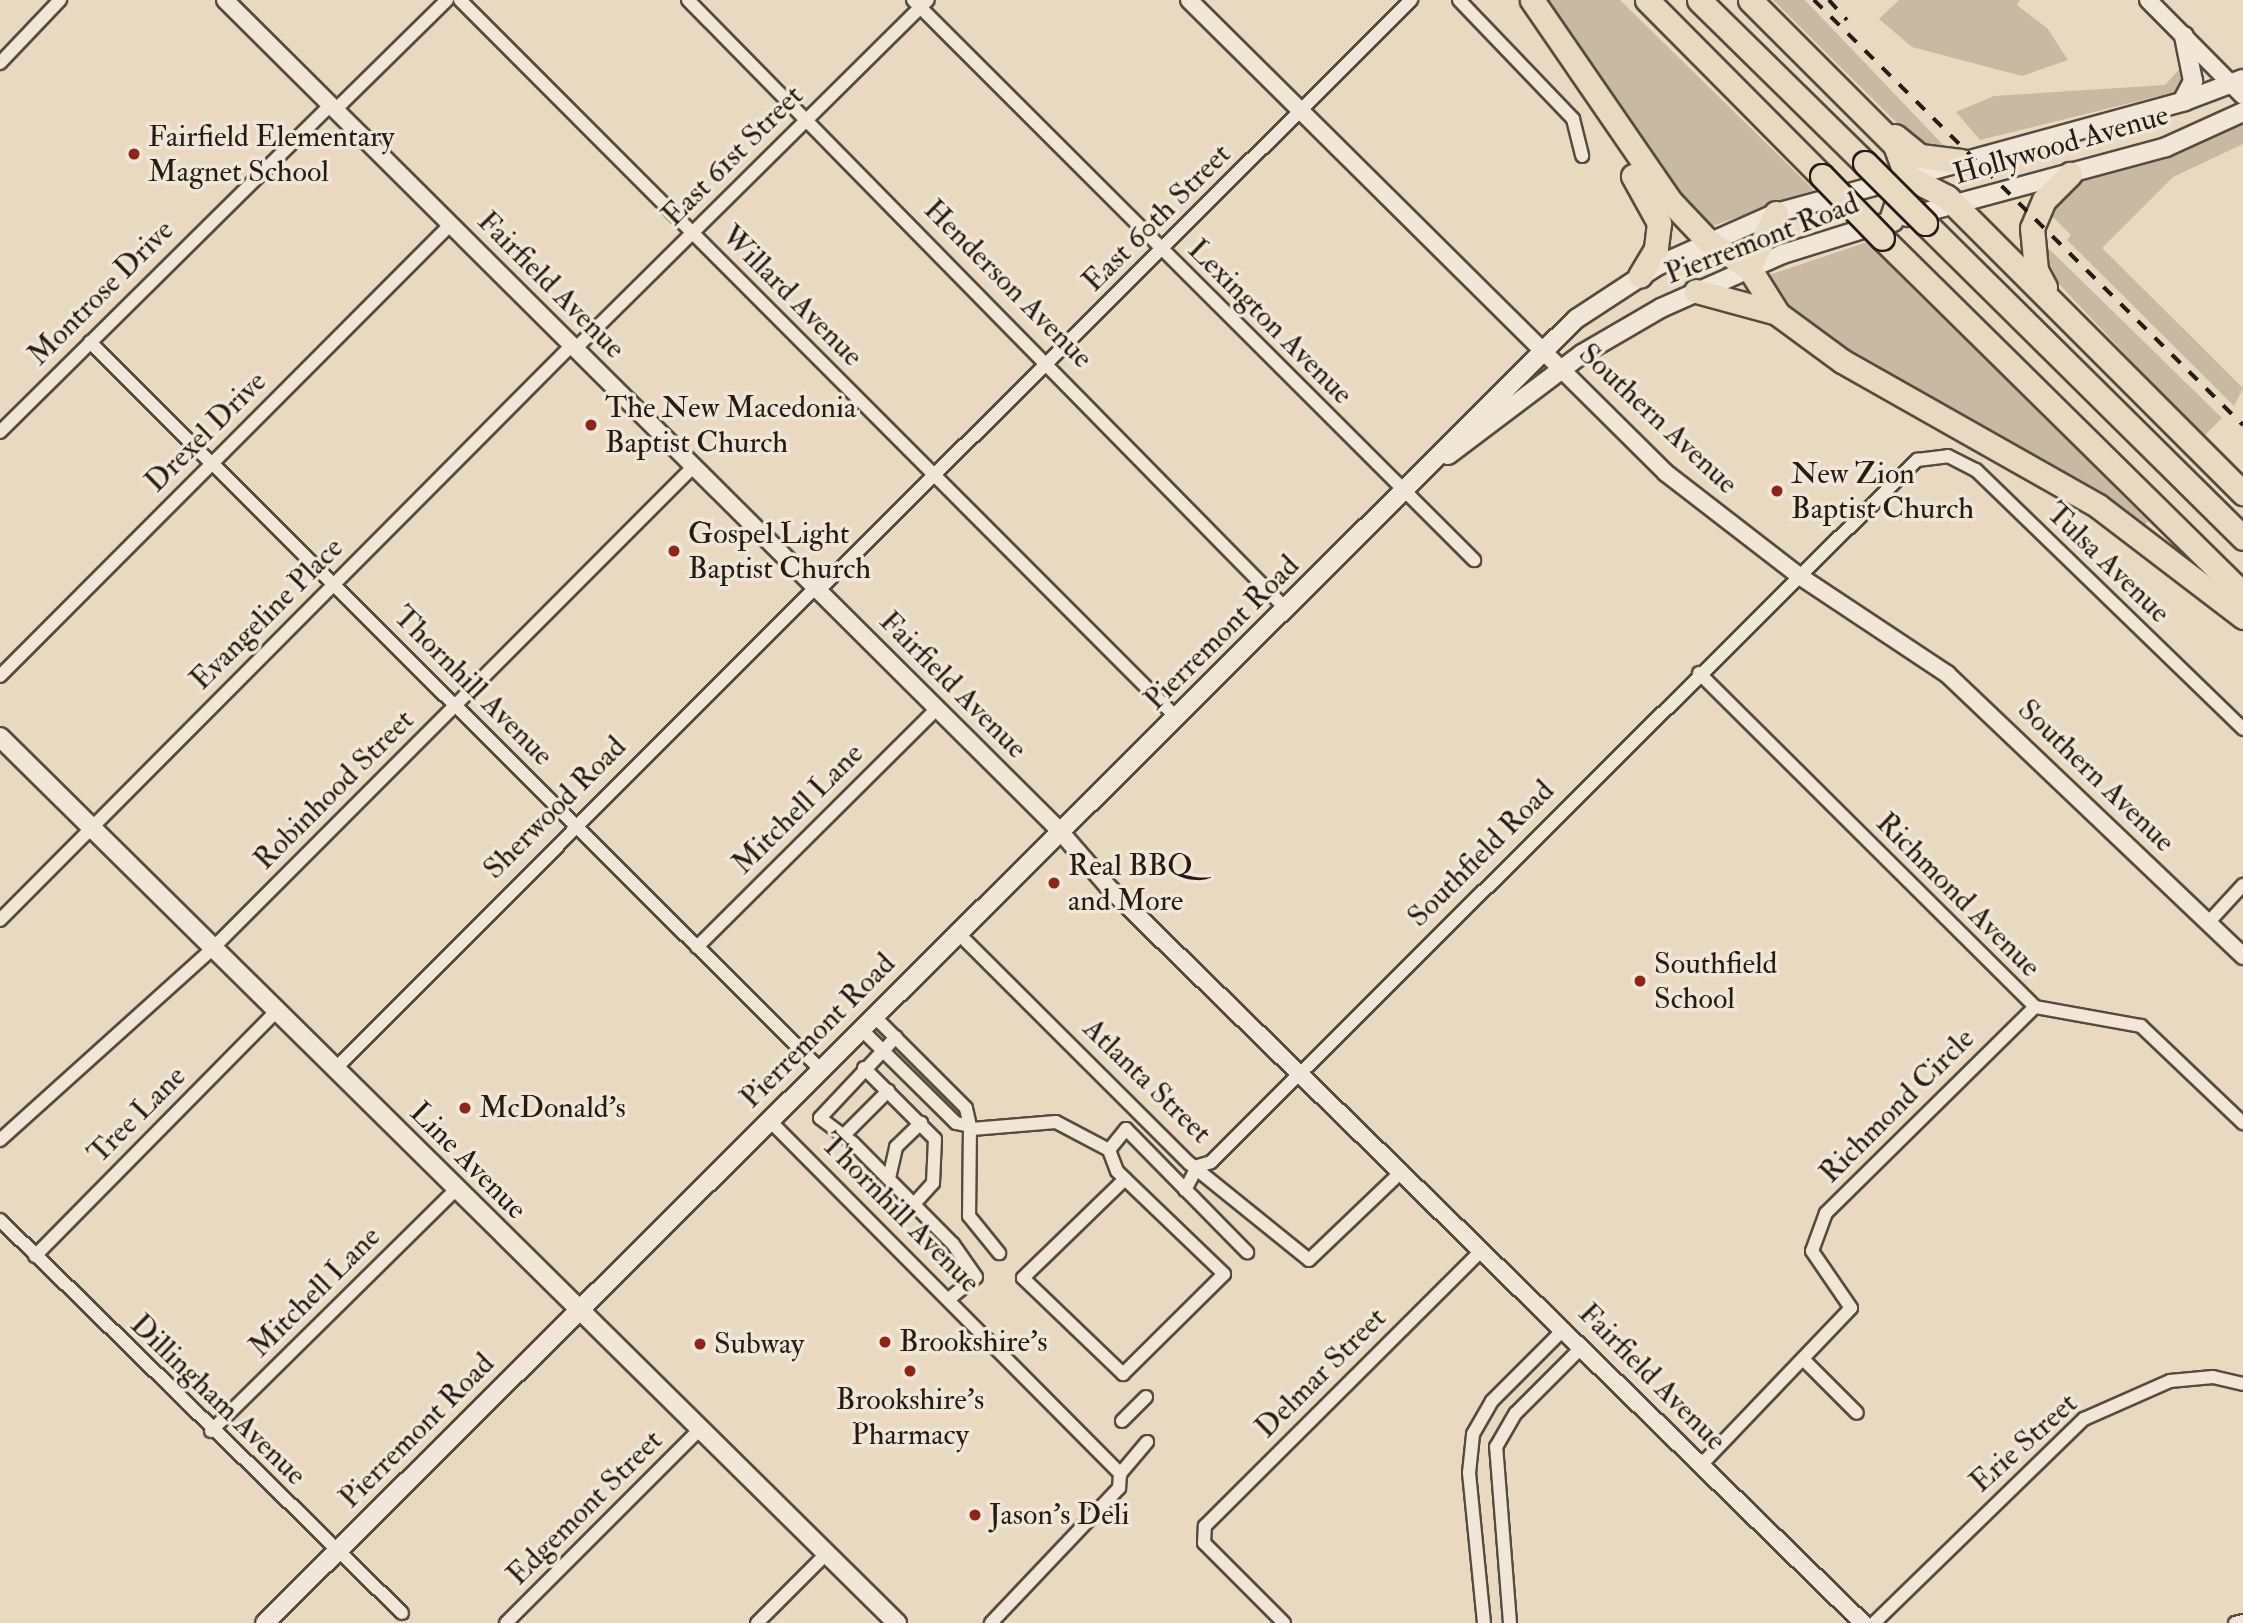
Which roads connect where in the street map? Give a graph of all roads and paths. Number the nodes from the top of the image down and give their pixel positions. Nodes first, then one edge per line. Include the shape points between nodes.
1 (60, 0) edge
2 (447, 0) edge
3 (460, 0) edge
4 (688, 0) edge
5 (1189, 0) edge
6 (1411, 0) edge
7 (1460, 0) edge
8 (1532, 0) edge
9 (1647, 0) edge
10 (1699, 0) edge
11 (1750, 0) edge
12 (2148, 0) edge
13 (232, 2) edge
14 (921, 3) edge
15 (1549, 24) junction
16 (2184, 36) junction
17 (0, 64) edge
18 (2239, 86) edge
19 (2182, 102) junction
20 (332, 107) junction
21 (1300, 111) junction
22 (2243, 112) edge
23 (807, 120) junction
24 (1885, 134) junction
25 (1582, 156) dead end
26 (1961, 161) junction
27 (2070, 174) junction
28 (1906, 176) junction
29 (1955, 205) junction
30 (1776, 213) junction
31 (450, 225) junction
32 (1887, 229) junction
33 (692, 234) junction
34 (1707, 240) junction
35 (1160, 250) junction
36 (1749, 268) junction
37 (1640, 276) junction
38 (1696, 291) junction
39 (2054, 302) junction
40 (1779, 314) junction
41 (90, 342) junction
42 (573, 347) junction
43 (1541, 348) junction
44 (1050, 363) junction
45 (1561, 369) junction
46 (0, 432) edge
47 (1927, 457) joint
48 (213, 463) junction
49 (694, 466) junction
50 (934, 476) junction
51 (1408, 487) junction
52 (2243, 493) edge
53 (2243, 538) edge
54 (1474, 560) dead end
55 (1798, 575) junction
56 (334, 584) junction
57 (817, 589) junction
58 (2243, 594) edge
59 (1286, 609) junction
60 (2243, 617) edge
61 (1699, 673) junction
62 (0, 676) edge
63 (456, 705) junction
64 (937, 709) junction
65 (1177, 718) junction
66 (2243, 729) edge
67 (0, 737) edge
68 (576, 825) junction
69 (92, 828) junction
70 (1059, 830) junction
71 (2243, 886) edge
72 (0, 920) edge
73 (2208, 923) junction
74 (956, 931) junction
75 (697, 947) junction
76 (213, 948) junction
77 (2243, 956) edge
78 (2035, 1007) junction
79 (277, 1011) junction
80 (873, 1015) junction
81 (860, 1028) junction
82 (895, 1037) junction
83 (881, 1051) junction
84 (820, 1068) junction
85 (864, 1068) junction
86 (335, 1069) junction
87 (1301, 1071) junction
88 (888, 1091) junction
89 (769, 1120) junction
90 (921, 1123) junction
91 (2243, 1123) edge
92 (971, 1127) junction
93 (844, 1136) junction
94 (0, 1140) edge
95 (1109, 1150) junction
96 (1198, 1166) junction
97 (1402, 1171) junction
98 (889, 1178) junction
99 (1125, 1179) junction
100 (456, 1189) junction
101 (1185, 1190) junction
102 (914, 1204) junction
103 (0, 1220) edge
104 (1482, 1250) junction
105 (1247, 1252) dead end
106 (999, 1253) dead end
107 (35, 1255) junction
108 (949, 1299) junction
109 (578, 1309) junction
110 (1564, 1329) junction
111 (1582, 1347) junction
112 (1802, 1359) junction
113 (2242, 1381) edge
114 (1146, 1397) dead end
115 (1857, 1412) dead end
116 (1122, 1421) dead end
117 (700, 1429) junction
118 (211, 1431) junction
119 (1147, 1442) dead end
120 (1701, 1465) junction
121 (1116, 1469) junction
122 (337, 1551) junction
123 (826, 1554) junction
124 (402, 1613) dead end
125 (2243, 1621) edge
126 (265, 1623) edge
127 (506, 1623) edge
128 (757, 1623) edge
129 (897, 1623) edge
130 (991, 1623) edge
131 (1284, 1623) edge
132 (1484, 1623) edge
133 (1510, 1623) edge
134 (1863, 1623) edge
135 (1874, 1623) edge
136 (2235, 1623) edge

1 - 17 street
2 - 20 street, Montrose Drive
3 - 33 street, Willard Avenue
4 - 23 street, Henderson Avenue
5 - 21 street, Southern Avenue
6 - 21 street, East 60th Street
7 - 25 street via 1573,118
8 - 15 highway
9 - 32 highway, bridge via 1822,176
10 - 53 highway, bridge
11 - 24 highway
12 - 16 street
13 - 20 street, Fairfield Avenue
14 - 23 street, East 61st Street
14 - 35 street, Lexington Avenue
15 - 34 highway via 1655,182
15 - 37 highway via 1591,116 1658,223 1656,248
16 - 18 street
16 - 19 main road via 2193,81
18 - 19 main road, Hollywood Avenue
19 - 26 main road, Hollywood Avenue
20 - 31 street, Fairfield Avenue
20 - 41 street, Montrose Drive
21 - 35 street, East 60th Street
21 - 43 street, Southern Avenue
22 - 27 main road, Hollywood Avenue via 2166,147
23 - 33 street, East 61st Street
23 - 44 street, Henderson Avenue
24 - 26 highway via 1899,137 1920,156
24 - 28 highway via 1902,156
26 - 28 main road, Hollywood Avenue
27 - 29 main road, Hollywood Avenue
27 - 39 highway via 2044,200 2032,228 2036,270
28 - 29 highway
28 - 30 main road, Pierremont Road
28 - 32 highway
29 - 32 main road, Hollywood Avenue
29 - 39 highway
30 - 34 main road, Pierremont Road
30 - 36 highway
31 - 42 street, Fairfield Avenue
31 - 48 street, Drexel Drive
32 - 36 main road, Pierremont Road
32 - 58 highway
33 - 42 street, East 61st Street
33 - 50 street, Willard Avenue
34 - 36 highway
34 - 37 main road, Pierremont Road
35 - 44 street, East 60th Street
35 - 51 street, Lexington Avenue
36 - 38 main road, Pierremont Road
36 - 40 highway
37 - 43 main road, Pierremont Road
38 - 40 highway
38 - 45 main road, Pierremont Road
39 - 52 highway
40 - 60 highway via 1842,362 2098,506
41 - 46 street, Montrose Drive
41 - 48 street, Thornhill Avenue
42 - 49 street, Fairfield Avenue
42 - 56 street, Evangeline Place
43 - 45 street, Southern Avenue
43 - 51 main road, Pierremont Road
44 - 50 street, East 60th Street
44 - 59 street, Henderson Avenue
45 - 51 main road, Pierremont Road
45 - 55 street, Southern Avenue via 1666,473
47 - 55 street, Southfield Road via 1902,470
47 - 66 street, Tulsa Avenue via 1948,456 1976,470
48 - 56 street, Thornhill Avenue
48 - 62 street, Drexel Drive
49 - 57 street, Fairfield Avenue
49 - 63 street, Robinhood Street
50 - 57 street, East 60th Street
50 - 65 street, Willard Avenue
51 - 54 street, Lexington Avenue
51 - 59 main road, Pierremont Road
55 - 61 street, Southfield Road
55 - 73 street, Southern Avenue via 1947,674
56 - 63 street, Thornhill Avenue
56 - 69 street, Evangeline Place
57 - 64 street, Fairfield Avenue
57 - 68 street, Sherwood Road
59 - 65 main road, Pierremont Road
61 - 78 street, Richmond Avenue
61 - 87 street, Southfield Road
63 - 68 street, Thornhill Avenue
63 - 76 street, Robinhood Street
64 - 70 street, Fairfield Avenue
64 - 75 street, Mitchell Lane
65 - 70 main road, Pierremont Road
67 - 69 main road, Line Avenue
68 - 75 street, Thornhill Avenue
68 - 86 street, Sherwood Road
69 - 72 street, Evangeline Place
69 - 76 main road, Line Avenue
70 - 74 main road, Pierremont Road
70 - 87 street, Fairfield Avenue via 1105,877 1130,894 1202,974
71 - 73 street
73 - 77 street, Southern Avenue
74 - 80 main road, Pierremont Road
74 - 96 street, Atlanta Street
75 - 84 street, Thornhill Avenue
76 - 79 main road, Line Avenue
76 - 94 street, Robinhood Street
78 - 91 street, Richmond Avenue via 2141,1026
78 - 112 street, Richmond Circle via 1826,1213 1812,1251 1851,1305
79 - 86 main road, Line Avenue
79 - 107 street, Tree Lane
80 - 81 main road, Pierremont Road
80 - 82 street
81 - 83 street
81 - 84 main road, Pierremont Road
82 - 83 street
82 - 92 street via 966,1108
83 - 85 street
83 - 92 street via 956,1123
84 - 89 main road, Pierremont Road
85 - 88 street
85 - 93 street via 821,1112
86 - 100 main road, Line Avenue
87 - 96 street, Southfield Road via 1211,1161
87 - 97 street, Fairfield Avenue
88 - 90 street
88 - 93 street
89 - 108 street, Thornhill Avenue
89 - 109 main road, Pierremont Road
90 - 98 street via 896,1147
90 - 102 street via 935,1139 937,1166 933,1183
92 - 95 street via 1056,1122
92 - 106 street via 969,1216
93 - 98 street
95 - 99 street
95 - 101 street via 1126,1129
96 - 97 street, Atlanta Street via 1309,1260
96 - 101 street
97 - 104 street, Fairfield Avenue
98 - 102 street
99 - 99 street via 1224,1274 1123,1374 1023,1278
100 - 109 main road, Line Avenue
100 - 118 street, Mitchell Lane
101 - 105 street
102 - 108 street via 976,1277
103 - 107 street, Dillingham Avenue
104 - 110 street, Fairfield Avenue
104 - 131 street, Delmar Street via 1201,1535
107 - 118 street, Dillingham Avenue
108 - 121 street, Thornhill Avenue
109 - 117 main road, Line Avenue
109 - 122 main road, Pierremont Road
110 - 111 street, Fairfield Avenue
110 - 132 street via 1492,1401 1473,1434 1469,1473
111 - 120 street, Fairfield Avenue
111 - 133 street via 1516,1413 1496,1447
112 - 115 street
112 - 120 street
113 - 135 street, Erie Street via 2213,1377 2170,1381 2084,1419
114 - 116 street
117 - 123 main road, Line Avenue
117 - 127 street, Edgemont Street
118 - 122 street, Dillingham Avenue
119 - 121 street
120 - 134 street, Fairfield Avenue
121 - 130 street via 1119,1488
122 - 124 street, Dillingham Avenue
122 - 126 main road, Pierremont Road
123 - 128 street
123 - 129 main road, Line Avenue
125 - 136 street

